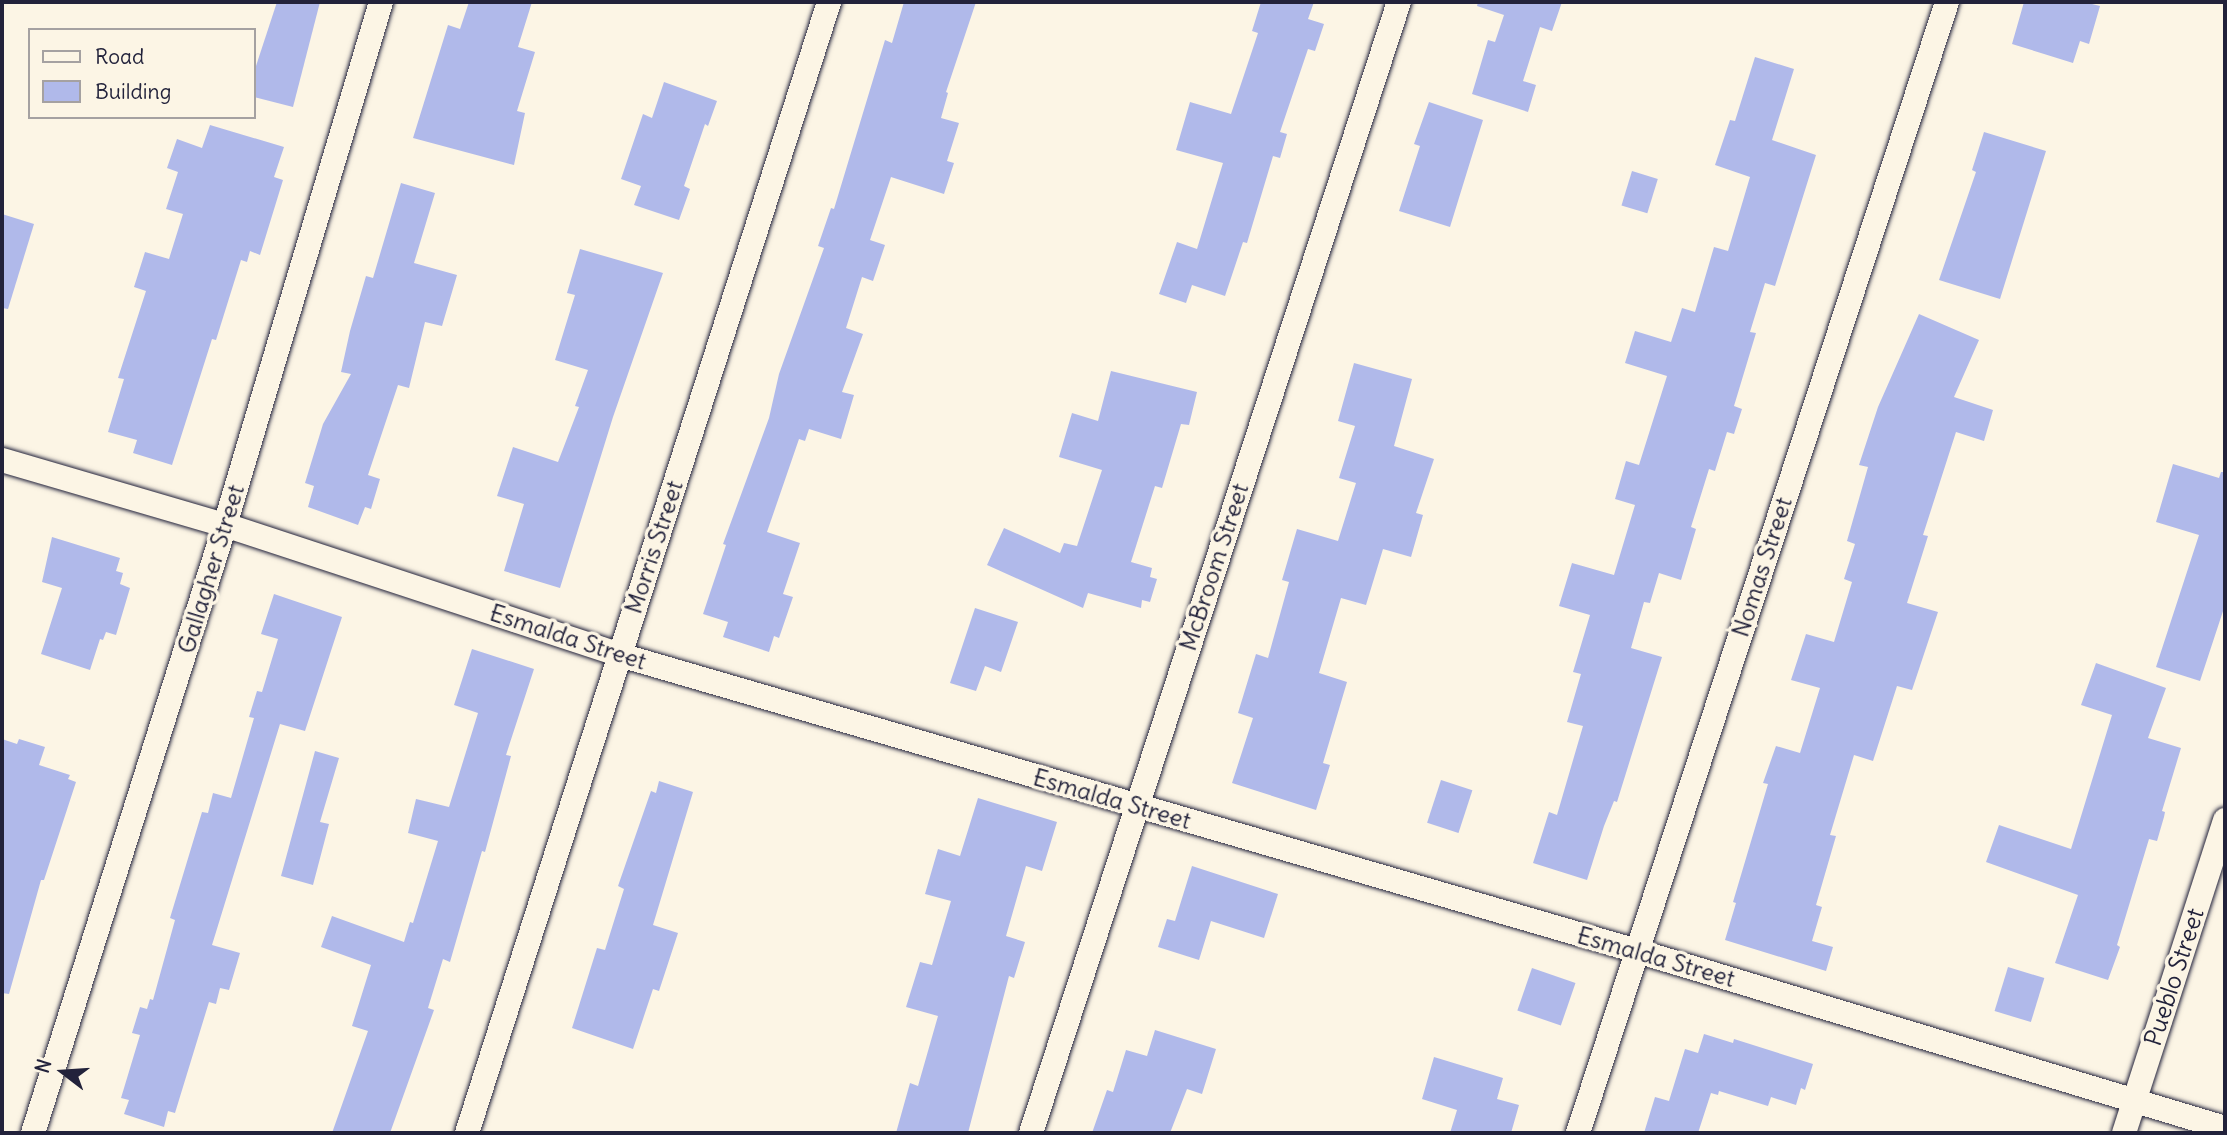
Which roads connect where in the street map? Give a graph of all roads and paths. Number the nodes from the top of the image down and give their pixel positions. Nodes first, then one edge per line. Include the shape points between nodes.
1 (381, 2) edge
2 (829, 2) edge
3 (1399, 2) edge
4 (1947, 2) edge
5 (2, 460) edge
6 (225, 525) junction
7 (620, 655) junction
8 (1136, 807) junction
9 (2225, 820) edge
10 (1637, 951) junction
11 (2134, 1100) junction
12 (2225, 1128) edge
13 (33, 1133) edge
14 (467, 1133) edge
15 (1031, 1133) edge
16 (1578, 1133) edge
17 (2124, 1133) edge

1 - 6 street, Gallagher Street
2 - 7 street, Morris Street
3 - 8 street, McBroom Street
4 - 10 street, Nomas Street
5 - 6 street, Esmalda Street
6 - 7 street, Esmalda Street
6 - 13 street, Gallagher Street
7 - 8 street, Esmalda Street
7 - 14 street, Morris Street
8 - 10 street, Esmalda Street
8 - 15 street, McBroom Street
9 - 11 street, Pueblo Street
10 - 11 street, Esmalda Street
10 - 16 street, Nomas Street
11 - 12 street, Esmalda Street
11 - 17 street, Pueblo Street

